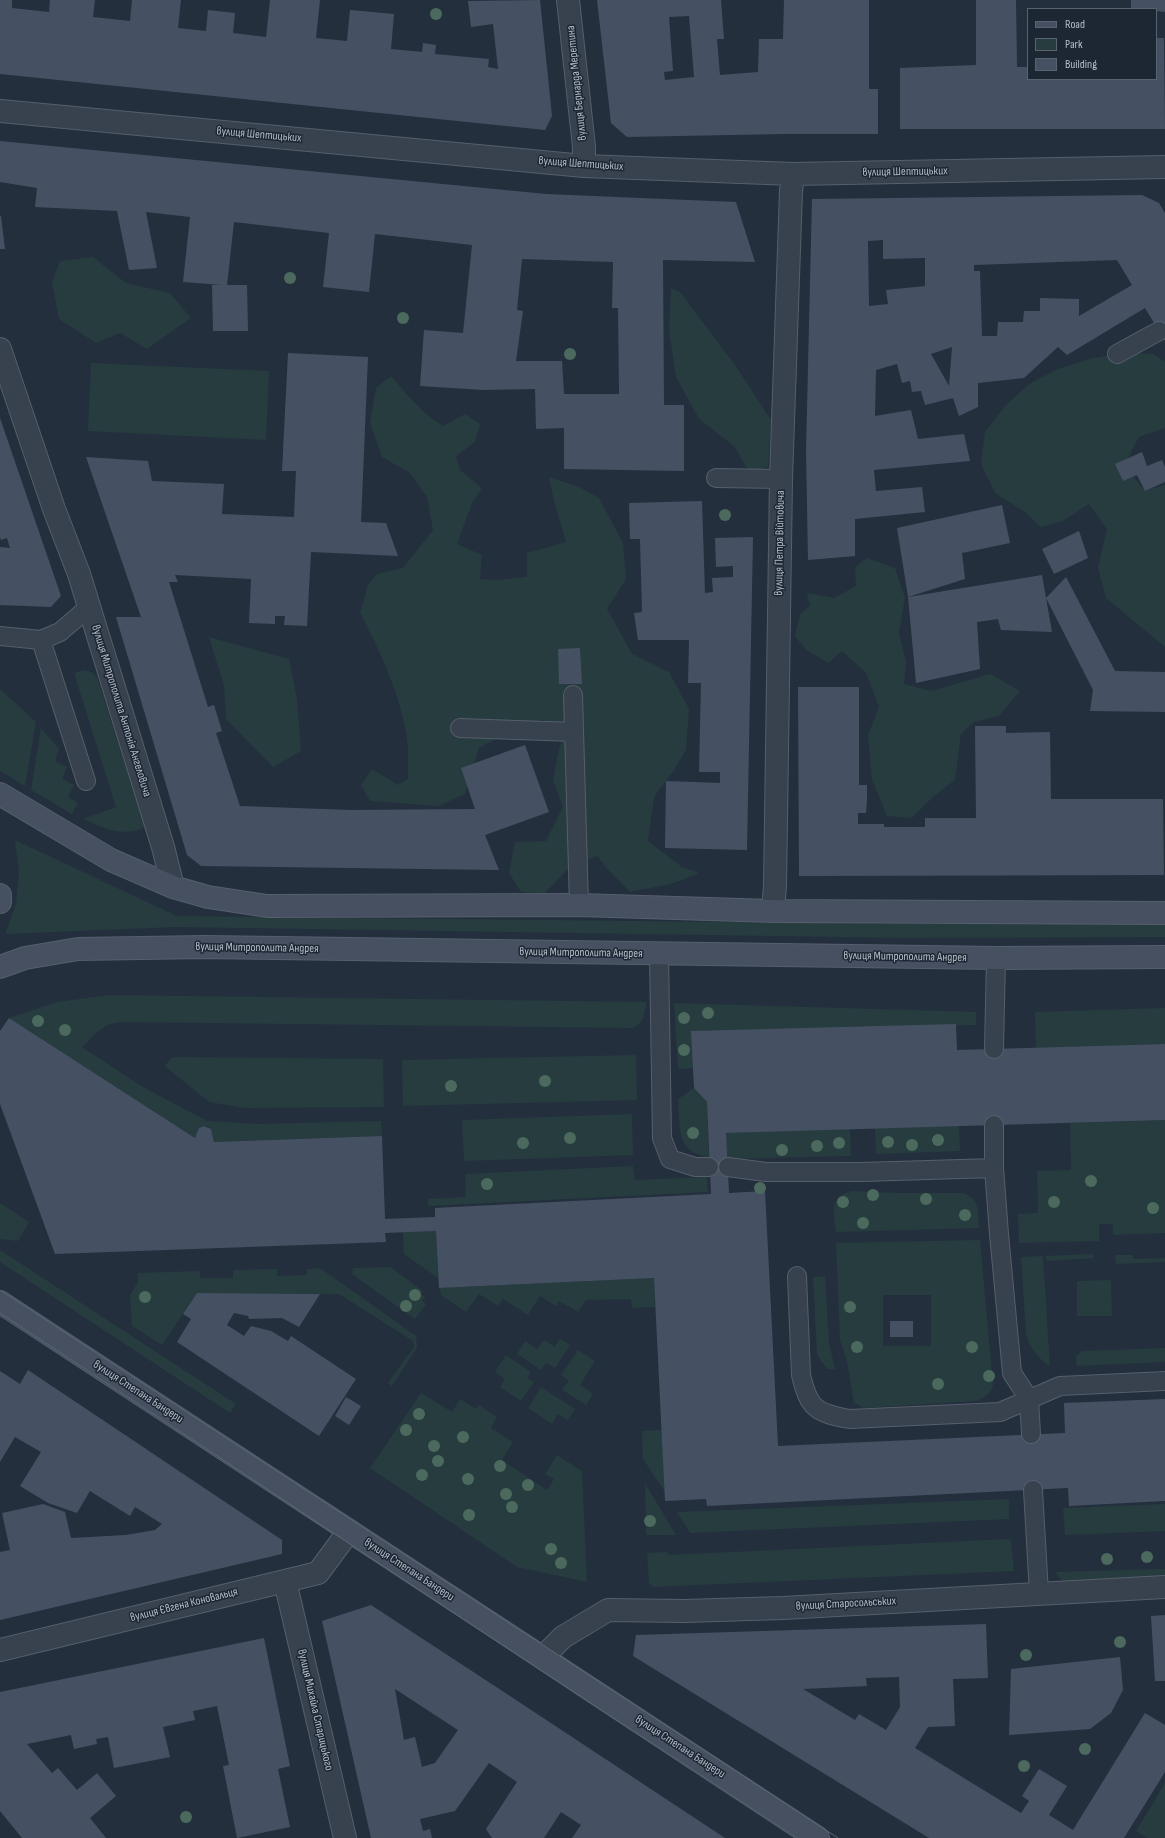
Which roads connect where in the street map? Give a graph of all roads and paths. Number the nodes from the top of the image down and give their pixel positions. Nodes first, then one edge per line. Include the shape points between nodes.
1 (568, 0) edge
2 (0, 111) edge
3 (584, 166) junction
4 (1165, 167) edge
5 (793, 174) junction
6 (1159, 331) dead end
7 (0, 349) edge
8 (1117, 354) dead end
9 (716, 478) dead end
10 (781, 479) junction
11 (89, 607) junction
12 (0, 636) edge
13 (41, 640) junction
14 (573, 695) dead end
15 (460, 728) dead end
16 (574, 732) junction
17 (86, 781) dead end
18 (0, 794) edge
19 (173, 887) junction
20 (0, 895) edge
21 (0, 902) edge
22 (579, 905) junction
23 (773, 911) junction
24 (1165, 913) edge
25 (659, 954) junction
26 (1165, 957) edge
27 (996, 958) junction
28 (0, 967) edge
29 (994, 1049) dead end
30 (994, 1125) dead end
31 (709, 1167) dead end
32 (728, 1167) dead end
33 (994, 1168) junction
34 (797, 1276) dead end
35 (0, 1302) edge
36 (1165, 1381) edge
37 (1029, 1399) junction
38 (1031, 1434) dead end
39 (1033, 1490) dead end
40 (349, 1531) junction
41 (285, 1581) junction
42 (1165, 1587) edge
43 (1039, 1593) junction
44 (0, 1650) edge
45 (543, 1657) junction
46 (344, 1838) edge
47 (818, 1838) edge

1 - 3 street, вулиця Бернарда Меретина
2 - 3 street, вулиця Шептицьких
3 - 5 street, вулиця Шептицьких
4 - 5 street, вулиця Шептицьких
5 - 10 street, вулиця Петра Війтовича via 790,198
6 - 8 lane
7 - 11 street, вулиця Митрополита Антонія Ангеловича
9 - 10 lane
10 - 23 street, вулиця Петра Війтовича via 776,886
11 - 13 lane via 60,632
11 - 19 street, вулиця Митрополита Антонія Ангеловича
12 - 13 lane
13 - 17 lane
14 - 16 lane
15 - 16 lane
16 - 22 lane
18 - 19 street via 111,860
19 - 22 street via 208,897 267,906
20 - 21 street
22 - 23 street
23 - 24 street
25 - 27 street, вулиця Митрополита Андрея
25 - 28 street, вулиця Митрополита Андрея via 205,947 78,949 25,958
25 - 31 lane via 662,1138 670,1159 695,1167
26 - 27 street, вулиця Митрополита Андрея
27 - 29 lane
30 - 33 lane
32 - 33 lane via 766,1172
33 - 37 lane via 1012,1373
34 - 37 lane via 801,1375 812,1406 830,1416 850,1419 1000,1412
35 - 40 street, вулиця Степана Бандери
36 - 37 lane via 1060,1386
37 - 38 lane
39 - 43 lane
40 - 41 street, вулиця Євгена Коновальця via 318,1572
40 - 45 street, вулиця Степана Бандери
41 - 44 street, вулиця Євгена Коновальця
41 - 46 street, вулиця Михайла Старицького
42 - 43 street, вулиця Старосольських
43 - 45 street, вулиця Старосольських via 784,1608 608,1610 563,1637
45 - 47 street, вулиця Степана Бандери

